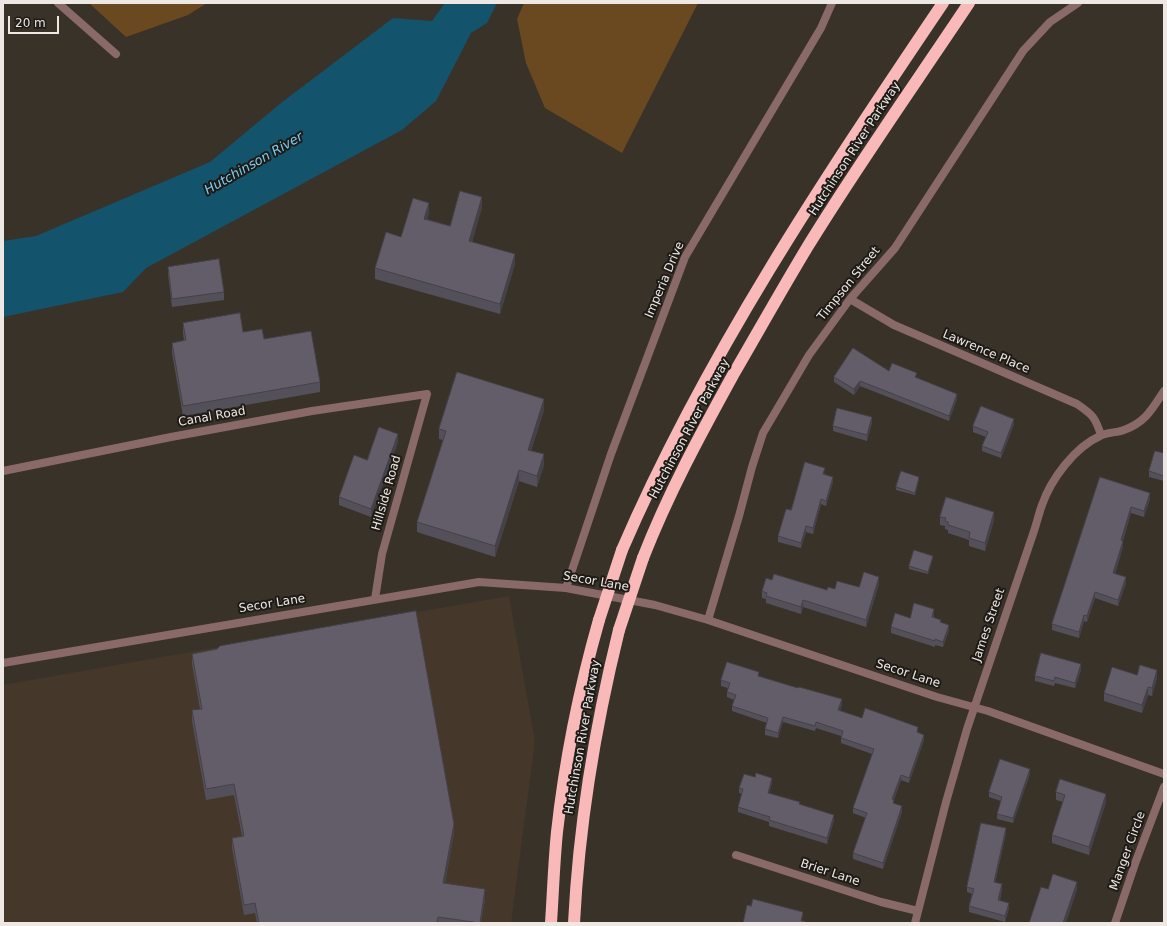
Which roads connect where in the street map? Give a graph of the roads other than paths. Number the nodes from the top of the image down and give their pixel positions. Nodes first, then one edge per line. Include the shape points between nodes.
1 (58, 3) edge
2 (832, 3) edge
3 (943, 3) edge
4 (969, 3) edge
5 (1078, 3) edge
6 (116, 54) dead end
7 (850, 298) junction
8 (1164, 391) edge
9 (427, 394) joint
10 (1101, 435) junction
11 (3, 471) edge
12 (566, 588) junction
13 (375, 599) junction
14 (708, 620) junction
15 (3, 663) edge
16 (973, 707) junction
17 (1164, 774) edge
18 (1164, 787) edge
19 (736, 855) dead end
20 (918, 911) junction
21 (551, 923) edge
22 (574, 923) edge
23 (915, 923) edge
24 (1115, 923) edge

1 - 6 street
2 - 12 street, Imperia Drive via 821,28 685,257 611,454
3 - 21 highway, Hutchinson River Parkway, bridge via 850,142 751,301 668,451 622,550 589,655 570,745 557,834
4 - 22 highway, Hutchinson River Parkway, bridge via 876,140 763,321 689,455 658,522 619,630 605,689 588,780 578,860
5 - 7 street, Timpson Street via 1050,22 1023,51 895,248
7 - 10 street, Lawrence Place via 894,325 1077,404 1095,418
7 - 14 street, Timpson Street via 809,355 763,433
8 - 10 street, James Street via 1148,415 1137,425
9 - 11 street, Canal Road via 195,432
9 - 13 street, Hillside Road via 382,554
10 - 16 street, James Street via 1079,450 1050,487
12 - 13 street, Secor Lane via 479,582
12 - 14 street, Secor Lane via 655,605
13 - 15 street, Secor Lane
14 - 16 street, Secor Lane
16 - 17 street, Secor Lane
16 - 20 street, James Street
18 - 24 street, Manger Circle
19 - 20 street, Brier Lane via 881,902
20 - 23 street, James Street

